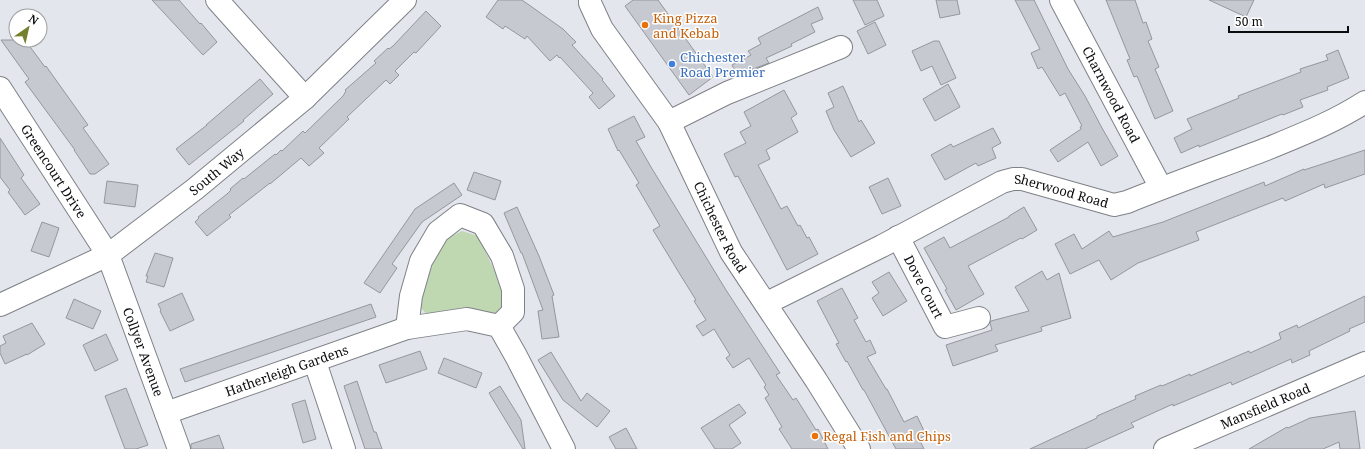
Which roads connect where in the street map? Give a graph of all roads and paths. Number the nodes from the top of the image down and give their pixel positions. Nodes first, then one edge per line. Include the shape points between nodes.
1 (217, 0) edge
2 (405, 0) edge
3 (590, 0) edge
4 (1061, 0) edge
5 (841, 48) dead end
6 (0, 88) edge
7 (305, 98) junction
8 (1365, 102) edge
9 (669, 122) junction
10 (1161, 188) junction
11 (898, 237) junction
12 (108, 255) junction
13 (766, 304) junction
14 (0, 305) edge
15 (978, 318) dead end
16 (499, 326) junction
17 (407, 328) junction
18 (315, 362) junction
19 (1365, 363) edge
20 (166, 413) junction
21 (178, 449) edge
22 (344, 449) edge
23 (564, 449) edge
24 (859, 449) edge
25 (1165, 449) edge

1 - 7 street
2 - 7 street, South Way
3 - 9 street, Chichester Road via 602,29
4 - 10 street, Charnwood Road
5 - 9 street via 727,93
6 - 12 street, Greencourt Drive
7 - 12 street, South Way via 195,189
8 - 10 street, Sherwood Road via 1343,116 1310,131
9 - 13 street, Chichester Road via 731,252
10 - 11 street, Sherwood Road via 1114,205 1022,179 1012,179
11 - 13 street, Sherwood Road
11 - 15 street, Dove Court via 945,327
12 - 14 street, South Way
12 - 20 street, Collyer Avenue
13 - 24 street, Chichester Road
16 - 17 street, Hatherleigh Gardens via 467,319
16 - 17 street via 513,312 513,289 502,256 483,224 460,215 438,232 421,261 411,296
16 - 23 street
17 - 18 street, Hatherleigh Gardens
18 - 20 street, Hatherleigh Gardens
18 - 22 street
19 - 25 street, Mansfield Road
20 - 21 street, Collyer Avenue

